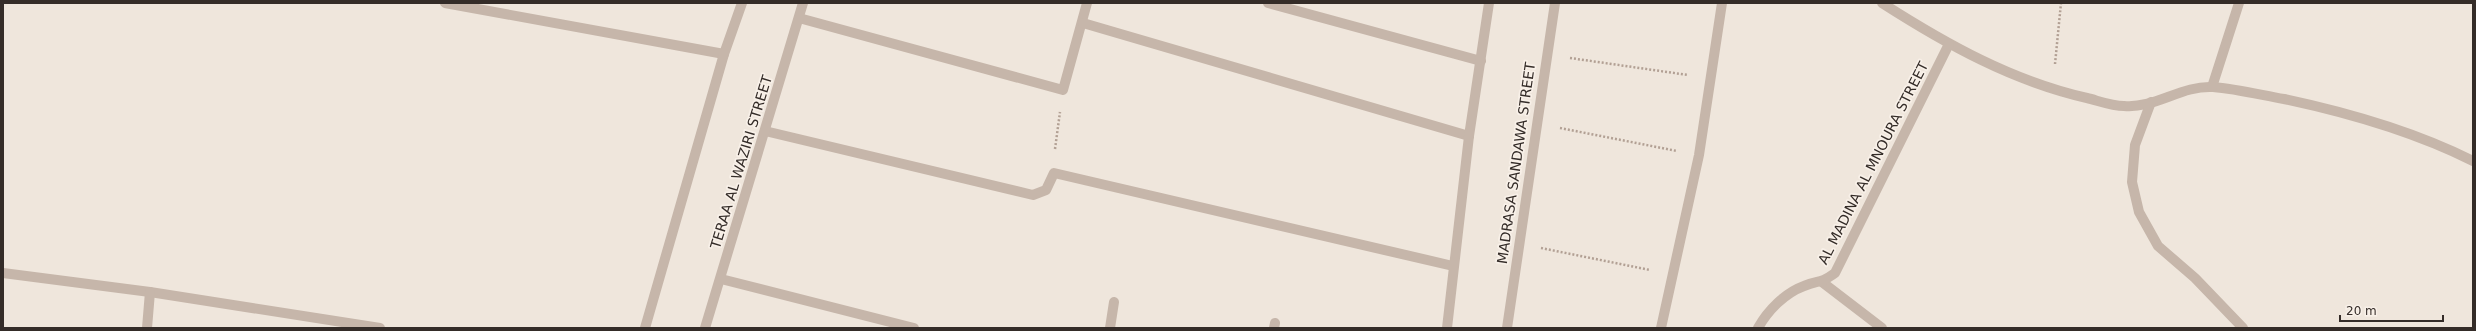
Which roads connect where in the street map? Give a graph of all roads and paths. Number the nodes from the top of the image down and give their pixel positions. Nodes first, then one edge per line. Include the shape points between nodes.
1 (445, 3) edge
2 (742, 3) edge
3 (803, 3) edge
4 (1087, 3) edge
5 (1268, 3) edge
6 (1490, 3) edge
7 (1555, 3) edge
8 (1722, 3) edge
9 (1882, 3) edge
10 (2061, 3) edge
11 (2239, 3) edge
12 (491, 7) edge
13 (799, 18) junction
14 (1083, 22) junction
15 (1950, 44) junction
16 (724, 54) junction
17 (1546, 54) junction
18 (1481, 61) junction
19 (1710, 79) junction
20 (2212, 87) junction
21 (1063, 90) junction
22 (2053, 90) junction
23 (2151, 102) junction
24 (1537, 124) junction
25 (765, 131) junction
26 (1469, 136) junction
27 (1699, 155) junction
28 (2473, 161) edge
29 (1054, 173) junction
30 (1519, 244) junction
31 (1454, 266) junction
32 (3, 273) edge
33 (1675, 275) junction
34 (721, 280) junction
35 (1822, 282) junction
36 (150, 292) junction
37 (1114, 302) dead end
38 (147, 328) edge
39 (380, 328) edge
40 (645, 328) edge
41 (705, 328) edge
42 (914, 328) edge
43 (1110, 328) edge
44 (1447, 328) edge
45 (1507, 328) edge
46 (1661, 328) edge
47 (1758, 328) edge
48 (1882, 328) edge
49 (2243, 328) edge

1 - 12 street
2 - 16 street
3 - 13 street, TERAA AL WAZIRI STREET
4 - 14 street
5 - 18 street
6 - 18 street
7 - 17 street, MADRASA SANDAWA STREET
8 - 19 street
9 - 15 street
10 - 22 path
11 - 20 street
12 - 16 street
13 - 21 street
13 - 25 street, TERAA AL WAZIRI STREET
14 - 21 street
14 - 26 street
15 - 22 street via 2009,74
15 - 35 street, AL MADINA AL MNOURA STREET via 1836,273
16 - 40 street
17 - 19 path
17 - 24 street, MADRASA SANDAWA STREET
18 - 26 street
19 - 27 street
20 - 23 street via 2174,93
20 - 28 street via 2314,106 2399,128
21 - 29 path
22 - 23 street via 2125,107
23 - 49 street via 2135,145 2132,182 2140,212 2158,246 2195,278
24 - 27 path
24 - 30 street, MADRASA SANDAWA STREET
25 - 29 street via 1033,195 1046,190
25 - 34 street, TERAA AL WAZIRI STREET
26 - 31 street
27 - 33 street
29 - 31 street
30 - 33 path
30 - 45 street, MADRASA SANDAWA STREET
31 - 44 street
32 - 36 street
33 - 46 street
34 - 41 street, TERAA AL WAZIRI STREET
34 - 42 street
35 - 47 street, AL MADINA AL MNOURA STREET via 1805,285 1786,294
35 - 48 street
36 - 38 street
36 - 39 street
37 - 43 street

